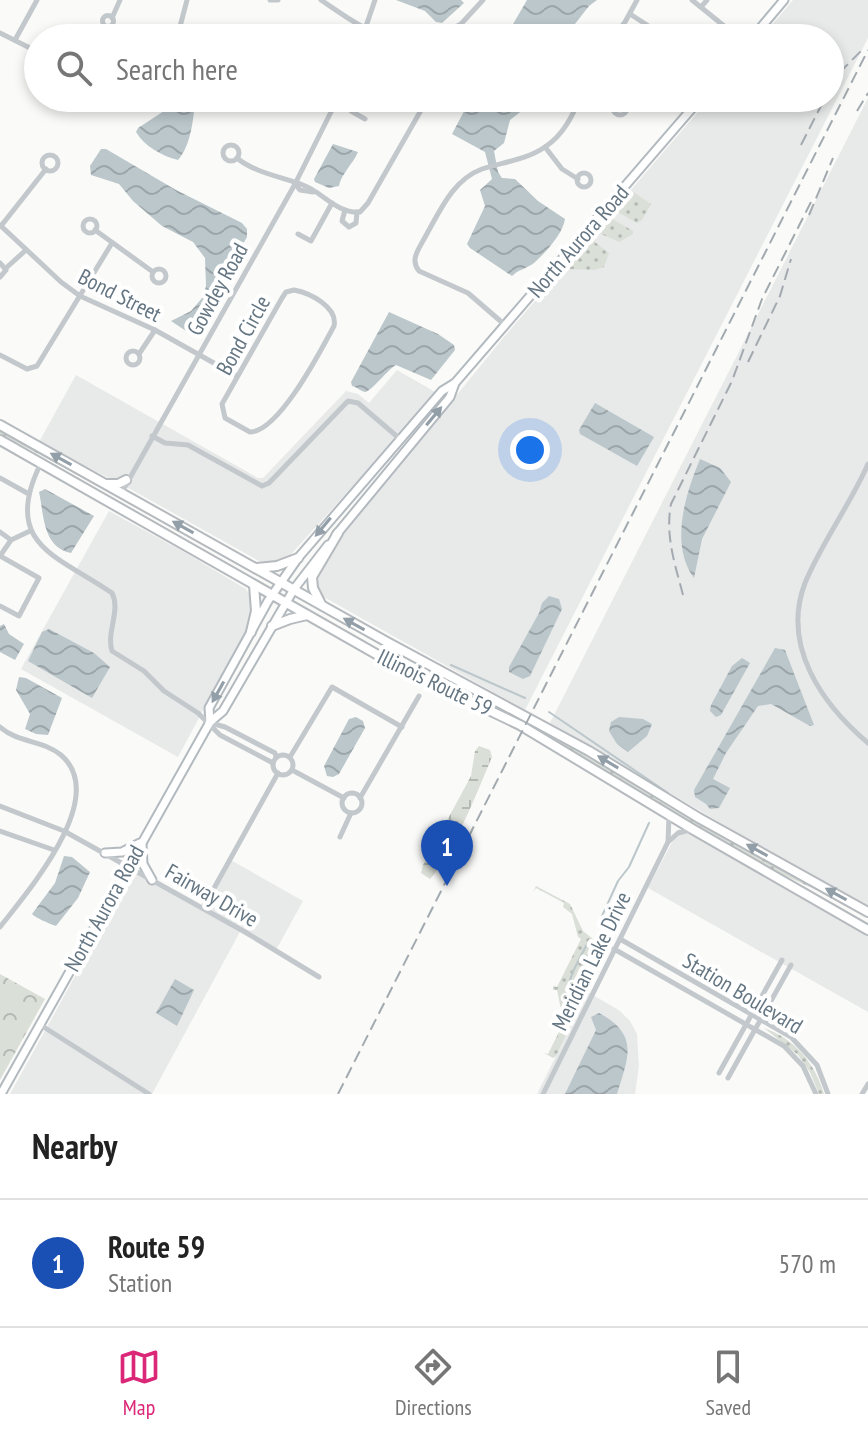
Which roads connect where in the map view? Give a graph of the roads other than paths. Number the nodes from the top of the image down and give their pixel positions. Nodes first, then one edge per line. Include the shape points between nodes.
1 (37, 0) edge
2 (120, 0) edge
3 (187, 0) edge
4 (270, 0) edge
5 (278, 0) edge
6 (321, 0) edge
7 (375, 0) edge
8 (483, 0) edge
9 (637, 0) edge
10 (692, 0) edge
11 (707, 0) edge
12 (784, 0) edge
13 (701, 7) junction
14 (630, 14) junction
15 (112, 18) dead end
16 (181, 24) edge
17 (357, 24) edge
18 (367, 24) edge
19 (461, 24) edge
20 (622, 24) edge
21 (645, 24) edge
22 (722, 24) edge
23 (764, 24) edge
24 (0, 33) edge
25 (15, 40) junction
26 (24, 45) edge
27 (331, 112) edge
28 (353, 112) edge
29 (420, 112) edge
30 (574, 112) edge
31 (689, 112) edge
32 (365, 119) dead end
33 (545, 147) junction
34 (237, 158) dead end
35 (46, 169) dead end
36 (578, 179) dead end
37 (295, 184) junction
38 (332, 203) junction
39 (345, 210) junction
40 (357, 212) junction
41 (0, 226) edge
42 (95, 230) dead end
43 (298, 234) dead end
44 (112, 243) junction
45 (26, 250) junction
46 (0, 263) edge
47 (6, 268) junction
48 (153, 272) dead end
49 (0, 277) edge
50 (80, 296) junction
51 (505, 325) junction
52 (155, 330) junction
53 (139, 354) dead end
54 (199, 354) junction
55 (0, 355) edge
56 (237, 376) junction
57 (455, 383) junction
58 (0, 425) edge
59 (152, 436) junction
60 (400, 439) junction
61 (0, 440) edge
62 (41, 463) junction
63 (868, 464) edge
64 (0, 478) edge
65 (126, 480) junction
66 (106, 483) junction
67 (122, 492) junction
68 (27, 493) junction
69 (107, 502) junction
70 (30, 531) junction
71 (0, 532) edge
72 (338, 533) junction
73 (11, 540) junction
74 (0, 556) edge
75 (298, 558) junction
76 (256, 568) junction
77 (281, 582) junction
78 (254, 585) junction
79 (294, 589) junction
80 (272, 595) junction
81 (286, 602) junction
82 (321, 605) junction
83 (0, 606) edge
84 (307, 615) junction
85 (272, 626) junction
86 (251, 632) junction
87 (419, 696) dead end
88 (210, 722) junction
89 (0, 727) edge
90 (402, 727) junction
91 (868, 743) edge
92 (290, 757) junction
93 (275, 760) junction
94 (292, 770) junction
95 (278, 773) junction
96 (344, 798) junction
97 (360, 798) junction
98 (0, 806) edge
99 (351, 813) junction
100 (669, 815) junction
101 (694, 830) junction
102 (0, 831) edge
103 (64, 831) junction
104 (340, 837) dead end
105 (142, 841) junction
106 (668, 842) junction
107 (54, 850) junction
108 (105, 853) junction
109 (128, 866) junction
110 (152, 880) junction
111 (203, 908) junction
112 (868, 912) edge
113 (0, 927) edge
114 (868, 930) edge
115 (620, 939) junction
116 (614, 949) junction
117 (782, 960) dead end
118 (791, 965) dead end
119 (319, 977) dead end
120 (752, 1014) junction
121 (761, 1019) junction
122 (746, 1023) junction
123 (39, 1024) junction
124 (756, 1028) junction
125 (719, 1073) dead end
126 (728, 1078) dead end
127 (868, 1084) edge
128 (1, 1094) edge
129 (149, 1094) edge
130 (543, 1094) edge
131 (816, 1094) edge
132 (828, 1094) edge
133 (862, 1094) edge

1 - 25 street
2 - 15 street
3 - 16 street
4 - 5 street
6 - 17 street
7 - 18 street
8 - 19 street
9 - 14 street
10 - 13 street
11 - 13 street
12 - 23 main road
13 - 22 street
14 - 20 street
14 - 21 street
24 - 25 street
25 - 26 street
27 - 37 street, Gowdey Road
28 - 32 street
29 - 40 street via 368,203
30 - 33 street
31 - 51 main road, North Aurora Road
33 - 36 street
33 - 51 street via 468,176 450,194 415,263 423,274 468,293
34 - 37 street
35 - 41 street
37 - 38 street
37 - 54 street, Gowdey Road
38 - 39 street
38 - 43 street via 311,241
39 - 40 street
39 - 40 street via 342,221 349,227 356,223
41 - 45 street, Bond Street
42 - 44 street
44 - 48 street
44 - 50 street
45 - 47 street
45 - 50 street, Bond Street
46 - 47 street
47 - 49 street
50 - 52 street, Bond Street
50 - 55 street via 37,366 24,368
51 - 57 main road, North Aurora Road
52 - 53 street
52 - 54 street, Bond Street
54 - 56 street, Bond Street
54 - 59 street, Gowdey Road
56 - 56 street, Bond Circle via 286,292 301,292 333,311 334,326 297,391 257,432 222,412
57 - 60 main road, North Aurora Road
72 -> 57 main road, North Aurora Road via 450,397
66 -> 58 main road, Illinois Route 59
59 - 60 street via 188,445 260,485 269,483 348,401 358,403
59 - 65 street, Gowdey Road
60 -> 75 main road, North Aurora Road
61 - 62 main road, Illinois Route 59
62 - 68 street
62 - 69 main road, Illinois Route 59
63 - 91 street via 811,570 798,619 811,677 834,710
64 - 68 street
65 - 66 main road
65 - 67 street, Gowdey Road
66 - 67 main road, Illinois Route 59
67 - 69 main road
76 -> 67 main road, Illinois Route 59
68 - 70 street
69 - 78 main road, Illinois Route 59
70 - 73 street
70 - 88 street via 51,557 112,593 110,643 115,654
71 - 73 street
72 - 79 main road, North Aurora Road
72 - 82 main road via 312,577
73 - 74 street
74 - 83 street via 39,578 19,616
75 - 76 main road
75 - 77 main road, North Aurora Road
76 - 77 main road, Illinois Route 59
77 - 79 main road, Illinois Route 59
77 - 80 main road, North Aurora Road
78 - 80 main road, Illinois Route 59
78 - 86 main road
79 - 81 main road, North Aurora Road
79 - 82 main road, Illinois Route 59
80 - 81 main road, Illinois Route 59
80 - 86 main road, North Aurora Road
81 - 84 main road, Illinois Route 59
81 - 85 main road, North Aurora Road
112 -> 82 main road, Illinois Route 59
84 - 85 main road
84 - 100 main road, Illinois Route 59 via 399,667 501,715
85 - 88 main road, North Aurora Road via 223,711
86 -> 88 main road, North Aurora Road via 209,708
87 - 90 street
88 - 93 street via 220,735
88 - 93 street via 275,753
88 - 105 main road, North Aurora Road
89 - 103 street via 55,751 74,771 77,799
90 - 92 street via 332,687
90 - 97 street
92 - 93 street via 282,754
92 - 94 street
93 - 95 street
94 - 95 street
94 - 96 street
95 - 111 street
96 - 97 street via 352,793
96 - 99 street via 343,807
97 - 99 street via 359,809
98 - 103 street, Fairway Drive
99 - 104 street
100 - 101 main road, Illinois Route 59
100 - 106 street, Meridian Lake Drive
101 - 106 street via 680,831
101 - 114 main road, Illinois Route 59
102 - 107 street
103 - 107 street
103 - 108 street, Fairway Drive
105 - 108 main road via 122,852
105 - 109 main road, North Aurora Road
105 - 110 main road via 143,864
106 - 115 street, Meridian Lake Drive
107 - 113 street
108 - 109 street, Fairway Drive
109 - 110 street, Fairway Drive
109 - 123 main road, North Aurora Road
110 - 111 street, Fairway Drive
111 - 119 street, Fairway Drive
115 - 116 street, Meridian Lake Drive
115 - 120 street, Station Boulevard
116 - 122 street, Station Boulevard
116 - 130 street, Meridian Lake Drive
117 - 120 street
118 - 121 street
120 - 121 street, Station Boulevard
120 - 122 street
121 - 124 street
121 - 132 street, Station Boulevard via 804,1049
122 - 124 street, Station Boulevard
122 - 125 street
123 - 128 main road, North Aurora Road
123 - 129 street
124 - 126 street
124 - 131 street, Station Boulevard via 796,1057
127 - 133 street

